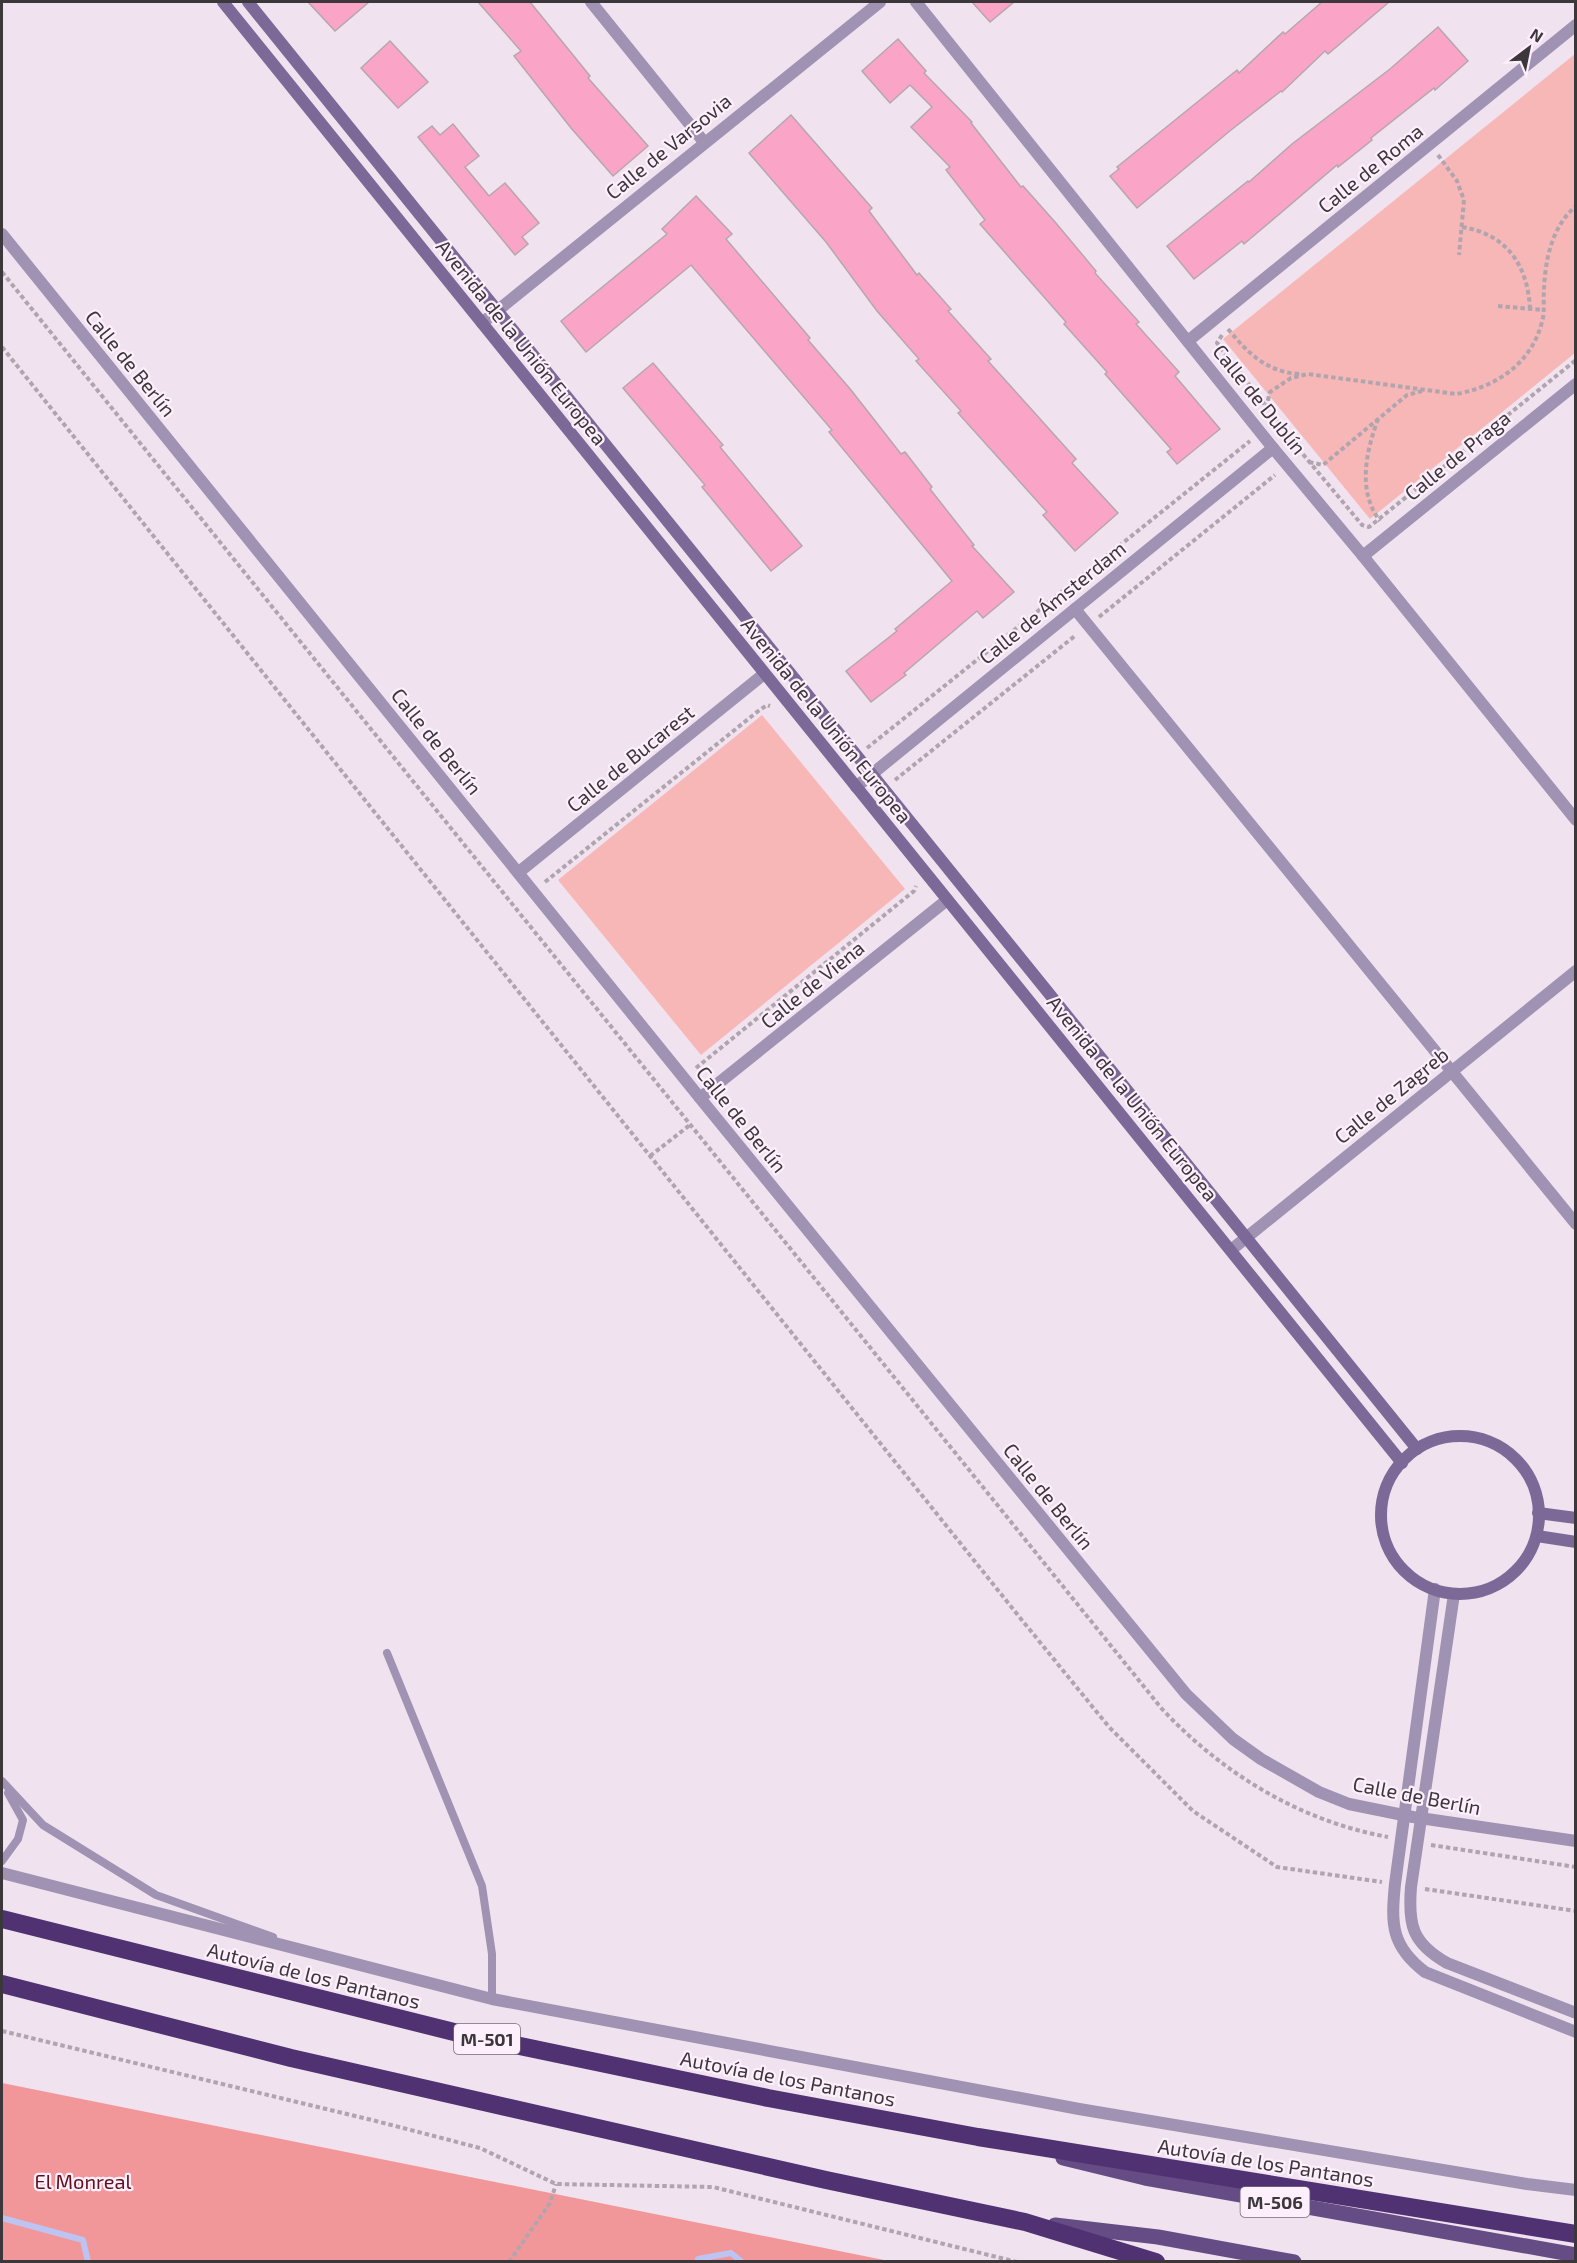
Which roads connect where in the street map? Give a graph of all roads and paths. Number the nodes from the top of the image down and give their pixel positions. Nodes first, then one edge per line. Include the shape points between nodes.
1 (223, 2) edge
2 (248, 2) edge
3 (591, 2) edge
4 (880, 2) edge
5 (916, 2) edge
6 (1575, 25) edge
7 (704, 142) junction
8 (1428, 145) junction
9 (1575, 206) edge
10 (1462, 227) junction
11 (2, 234) edge
12 (1459, 255) dead end
13 (1498, 306) dead end
14 (1530, 309) junction
15 (497, 310) junction
16 (1543, 310) junction
17 (1211, 322) junction
18 (482, 323) junction
19 (1188, 341) junction
20 (1217, 343) dead end
21 (2, 347) edge
22 (1575, 360) edge
23 (1308, 374) junction
24 (1575, 384) edge
25 (1425, 390) junction
26 (1266, 408) junction
27 (1275, 418) junction
28 (1378, 419) junction
29 (1251, 420) junction
30 (1260, 432) junction
31 (1273, 448) junction
32 (1309, 462) junction
33 (1294, 473) junction
34 (1379, 519) junction
35 (1384, 538) junction
36 (1363, 556) junction
37 (1075, 609) junction
38 (765, 674) junction
39 (773, 707) dead end
40 (857, 756) junction
41 (872, 774) junction
42 (856, 787) junction
43 (1575, 820) edge
44 (519, 872) junction
45 (911, 878) dead end
46 (534, 891) junction
47 (947, 900) junction
48 (514, 907) dead end
49 (1575, 971) edge
50 (1452, 1071) junction
51 (684, 1077) junction
52 (664, 1093) dead end
53 (700, 1098) junction
54 (690, 1125) dead end
55 (650, 1156) junction
56 (1575, 1224) edge
57 (1246, 1238) junction
58 (1231, 1250) junction
59 (1417, 1449) junction
60 (1402, 1462) junction
61 (1539, 1513) junction
62 (1575, 1518) edge
63 (1537, 1536) junction
64 (1575, 1542) edge
65 (1435, 1589) junction
66 (1454, 1594) junction
67 (387, 1653) dead end
68 (2, 1782) edge
69 (1404, 1815) junction
70 (1422, 1819) junction
71 (1575, 1841) edge
72 (2, 1861) edge
73 (2, 1873) edge
74 (1395, 1884) junction
75 (1411, 1887) junction
76 (1575, 1911) edge
77 (2, 1919) edge
78 (338, 1961) junction
79 (2, 1984) edge
80 (492, 1999) junction
81 (1575, 2013) edge
82 (2, 2031) edge
83 (1575, 2032) edge
84 (978, 2137) junction
85 (556, 2184) junction
86 (1527, 2184) junction
87 (1575, 2185) edge
88 (1575, 2190) edge
89 (1025, 2222) junction
90 (1575, 2234) edge
91 (1575, 2255) edge
92 (509, 2262) edge
93 (1017, 2262) edge
94 (1156, 2262) edge
95 (1294, 2262) edge

1 - 18 street, Avenida de la Unión Europea
2 - 15 street, Avenida de la Unión Europea
3 - 7 street
4 - 7 street, Calle de Varsovia
5 - 19 street, Calle de Dublín
6 - 8 street, Calle de Roma
7 - 15 street, Calle de Varsovia
8 - 10 path via 1457,181 1464,200
8 - 17 street, Calle de Roma
9 - 16 path via 1549,248
10 - 12 path
10 - 14 path via 1493,237 1516,258 1529,290
11 - 44 street, Calle de Berlín
13 - 14 path
14 - 16 path
15 - 18 street, Calle de Varsovia
15 - 40 street, Avenida de la Unión Europea
16 - 25 path via 1534,343 1509,373 1477,390 1456,394
17 - 19 street, Calle de Roma
17 - 23 path via 1220,333 1227,327 1247,352 1262,363 1294,374
18 - 38 street, Avenida de la Unión Europea
19 - 29 street, Calle de Dublín
20 - 26 path
21 - 55 path
22 - 34 path
23 - 25 path
23 - 26 path via 1291,378 1270,392
24 - 35 street, Calle de Praga
25 - 28 path via 1407,395
26 - 27 path
26 - 29 path
27 - 30 path
27 - 32 path
28 - 32 path via 1323,465
28 - 34 path via 1368,445 1366,485 1368,501
29 - 30 street, Calle de Dublín
30 - 31 street, Calle de Dublín
30 - 40 path
31 - 33 street, Calle de Dublín
31 - 37 street, Calle de Ámsterdam
32 - 33 path
32 - 34 path via 1362,525 1369,527
33 - 36 street, Calle de Dublín
34 - 35 path via 1381,522 1375,527
35 - 36 street, Calle de Praga
36 - 43 street, Calle de Dublín
37 - 41 street, Calle de Ámsterdam
37 - 50 street
38 - 42 street, Avenida de la Unión Europea
38 - 44 street, Calle de Bucarest
39 - 46 path via 767,705 757,712
40 - 41 street, Avenida de la Unión Europea
41 - 42 street, Calle de Ámsterdam
41 - 57 street, Avenida de la Unión Europea
42 - 47 street, Avenida de la Unión Europea
44 - 46 street, Calle de Berlín
45 - 51 path via 916,886 914,891
46 - 48 path
46 - 51 street, Calle de Berlín
47 - 53 street, Calle de Viena
47 - 58 street, Avenida de la Unión Europea
49 - 50 street, Calle de Zagreb
50 - 56 street
50 - 57 street, Calle de Zagreb
51 - 52 path
51 - 53 street, Calle de Berlín
53 - 69 street, Calle de Berlín via 1186,1694 1233,1739 1290,1776 1349,1804
54 - 55 path
55 - 74 path via 1109,1727 1193,1811 1277,1867
57 - 58 street, Calle de Zagreb
57 - 59 street, Avenida de la Unión Europea
58 - 60 street, Avenida de la Unión Europea
59 - 60 street
59 - 61 street via 1437,1439 1463,1436 1489,1442 1511,1455 1528,1474 1538,1498
60 - 65 street via 1383,1494 1381,1520 1387,1546 1401,1568 1422,1585
61 - 62 street
61 - 63 street
63 - 64 street
63 - 66 street via 1518,1570 1497,1586 1472,1594
65 - 66 street
65 - 69 street
66 - 70 street
67 - 80 lane via 482,1886 492,1954
68 - 72 lane via 23,1820 18,1839
68 - 78 lane via 43,1825 156,1895
69 - 70 street, Calle de Berlín
69 - 74 street
70 - 71 street, Calle de Berlín
70 - 75 street
73 - 78 street
74 - 83 street via 1395,1934 1411,1962 1442,1980
75 - 76 path
75 - 81 street via 1413,1931 1434,1956
77 - 84 highway, Autovía de los Pantanos / M-501 via 458,2033
78 - 80 street
79 - 89 highway via 291,2058
80 - 86 street via 1079,2109
82 - 85 path via 480,2148
84 - 90 highway, Autovía de los Pantanos / M-501
84 - 91 main road, M-506 via 1144,2178
85 - 92 path via 550,2203
85 - 93 path via 712,2187
86 - 87 street
86 - 88 street
89 - 94 highway
89 - 95 main road via 1158,2237

